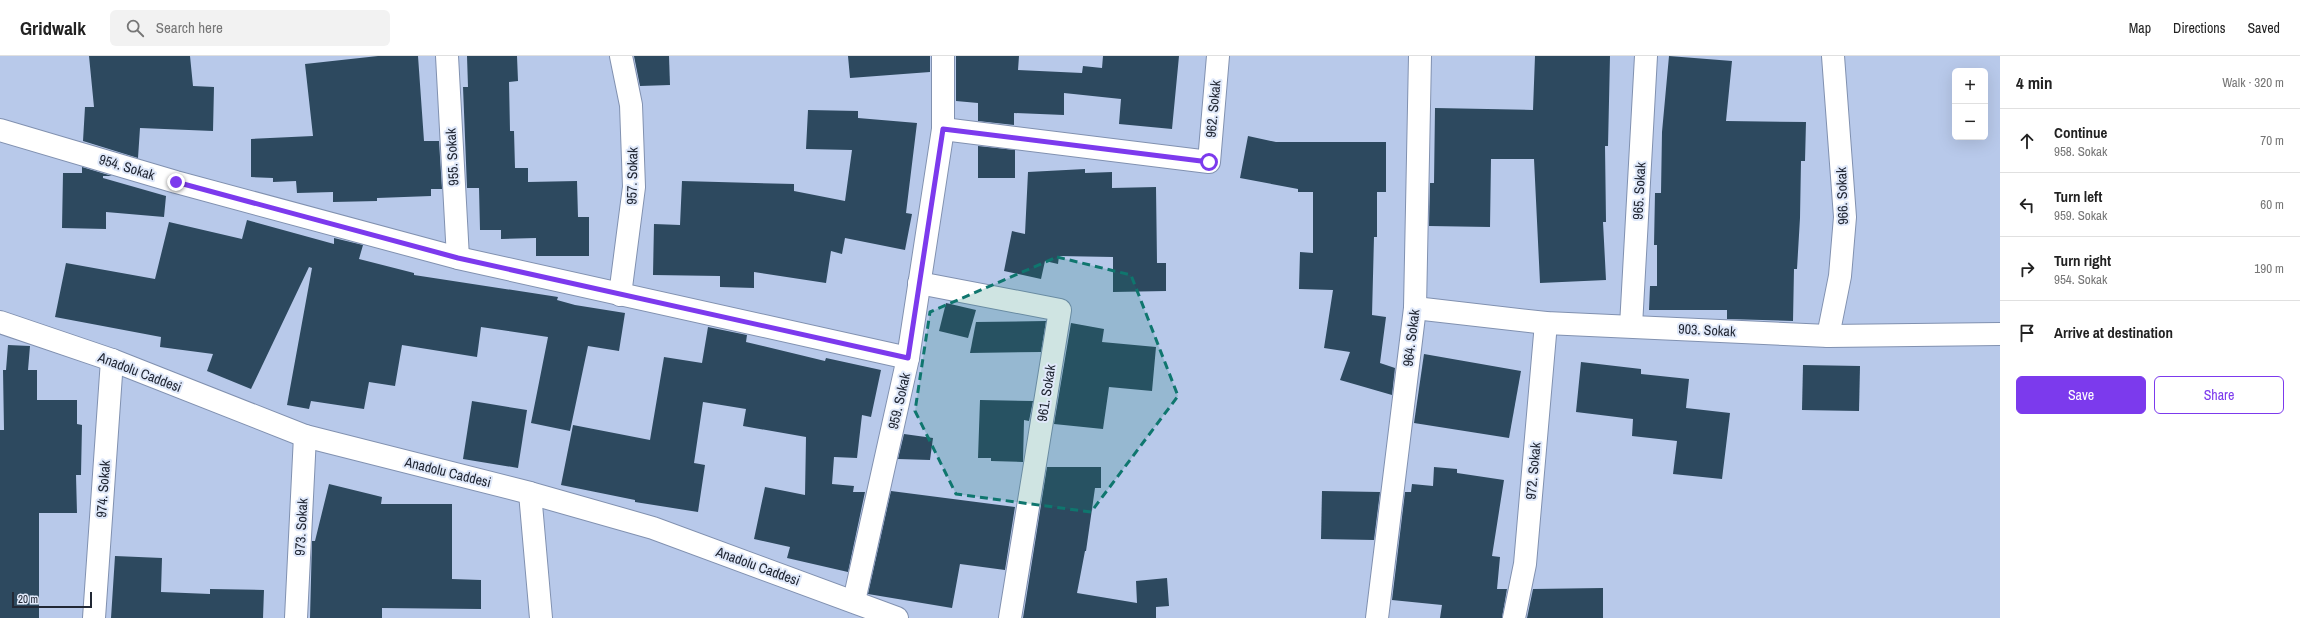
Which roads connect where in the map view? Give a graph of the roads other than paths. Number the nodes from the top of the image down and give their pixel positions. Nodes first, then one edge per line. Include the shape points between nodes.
1 (447, 56) edge
2 (620, 56) edge
3 (943, 56) edge
4 (1218, 56) edge
5 (1420, 56) edge
6 (1646, 56) edge
7 (1833, 56) edge
8 (943, 129) junction
9 (0, 130) edge
10 (458, 258) junction
11 (920, 283) junction
12 (620, 296) junction
13 (1415, 308) junction
14 (0, 322) edge
15 (1546, 323) junction
16 (1631, 326) junction
17 (2000, 334) edge
18 (1828, 336) junction
19 (908, 358) junction
20 (112, 360) junction
21 (305, 436) junction
22 (530, 493) junction
23 (854, 601) junction
24 (94, 618) edge
25 (296, 618) edge
26 (541, 618) edge
27 (897, 618) edge
28 (1010, 618) edge
29 (1377, 618) edge
30 (1514, 618) edge

1 - 10 street, 955. Sokak
2 - 12 street, 957. Sokak via 631,105 634,187
3 - 8 street, 959. Sokak
4 - 8 street, 962. Sokak via 1209,162
5 - 13 street, 964. Sokak
6 - 16 street, 965. Sokak
7 - 18 street, 966. Sokak via 1845,217 1840,276
8 - 11 street, 959. Sokak
9 - 10 street, 954. Sokak via 176,182
10 - 12 street, 954. Sokak
11 - 19 street, 959. Sokak
11 - 28 street, 961. Sokak via 1060,310
12 - 19 street, 954. Sokak
13 - 15 street, 903. Sokak
13 - 29 street, 964. Sokak
14 - 20 street, Anadolu Caddesi
15 - 16 street, 903. Sokak
15 - 30 street, 972. Sokak via 1525,564
16 - 18 street, 903. Sokak
17 - 18 street, 903. Sokak
19 - 23 street, 959. Sokak
20 - 21 street, Anadolu Caddesi
20 - 24 street, 974. Sokak
21 - 22 street, Anadolu Caddesi
21 - 25 street, 973. Sokak
22 - 23 street, Anadolu Caddesi via 652,528
22 - 26 street
23 - 27 street, Anadolu Caddesi

